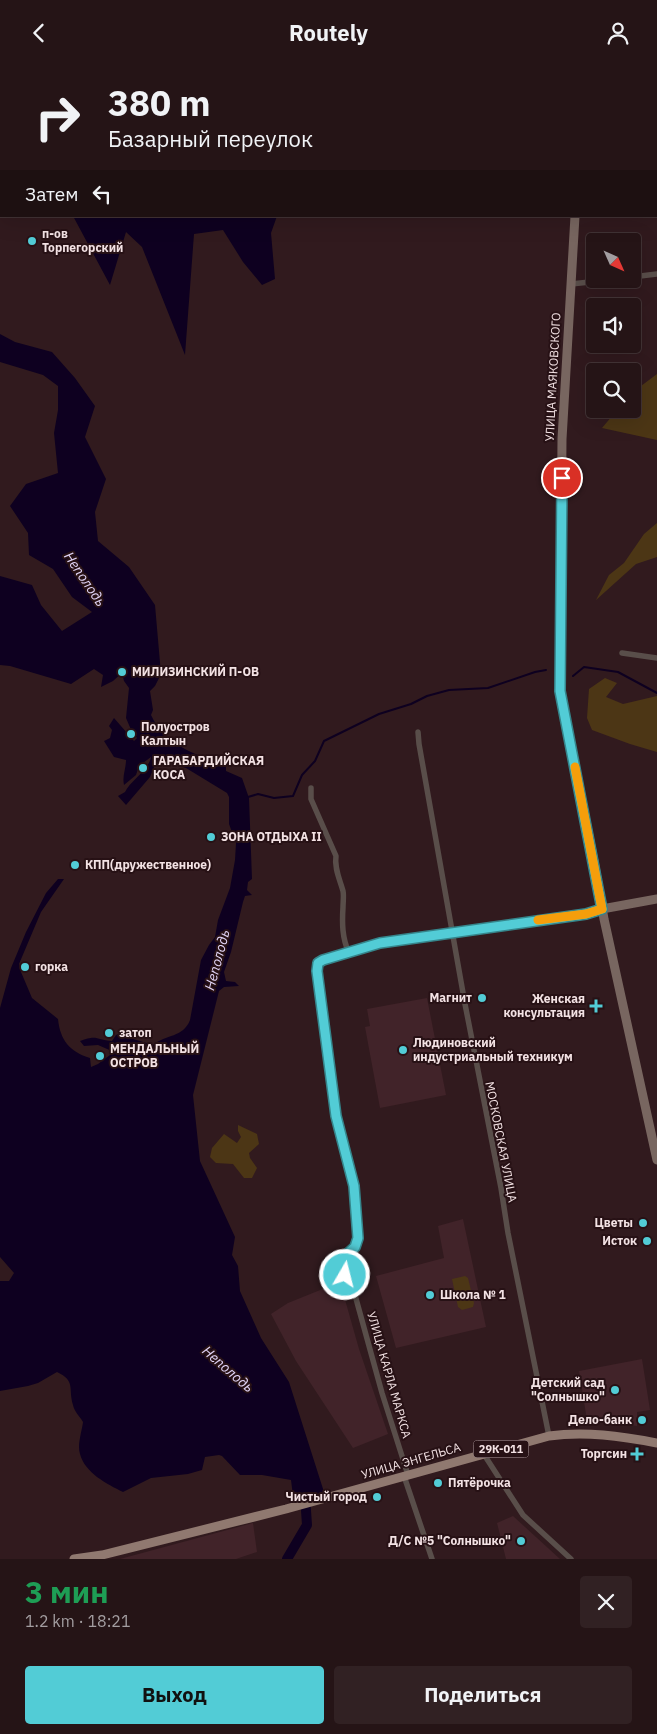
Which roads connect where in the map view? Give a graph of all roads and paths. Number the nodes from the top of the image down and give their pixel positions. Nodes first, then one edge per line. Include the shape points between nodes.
1 (575, 217) edge
2 (657, 274) edge
3 (641, 276) edge
4 (586, 282) edge
5 (571, 284) junction
6 (622, 653) dead end
7 (657, 658) edge
8 (418, 732) dead end
9 (311, 788) dead end
10 (657, 899) edge
11 (602, 909) junction
12 (453, 933) junction
13 (349, 953) junction
14 (657, 1160) edge
15 (549, 1436) junction
16 (657, 1443) edge
17 (488, 1452) junction
18 (408, 1475) junction
19 (74, 1559) edge
20 (432, 1559) edge
21 (571, 1559) edge

1 - 5 street, УЛИЦА МАЯКОВСКОГО
2 - 3 street
4 - 5 street
5 - 11 street, УЛИЦА МАЯКОВСКОГО via 562,439 560,691
6 - 7 street
8 - 12 street, МОСКОВСКАЯ УЛИЦА
9 - 13 street via 311,799 336,856 343,892 344,943
10 - 11 street
11 - 12 street
11 - 14 street, УЛИЦА МАЯКОВСКОГО
12 - 13 street via 380,943
12 - 15 street, МОСКОВСКАЯ УЛИЦА
13 - 18 street, УЛИЦА КАРЛА МАРКСА via 323,960 318,963 317,971 336,1116 354,1186 358,1238 355,1247 341,1263 355,1295
15 - 16 main road, УЛИЦА ЭНГЕЛЬСА / 29К-011 via 591,1433
15 - 17 main road, УЛИЦА ЭНГЕЛЬСА / 29К-011
17 - 18 main road, УЛИЦА ЭНГЕЛЬСА / 29К-011
17 - 21 street via 485,1456 523,1515
18 - 19 main road, УЛИЦА ЭНГЕЛЬСА / 29К-011 via 286,1509 102,1555
18 - 20 street, УЛИЦА КАРЛА МАРКСА via 405,1479

